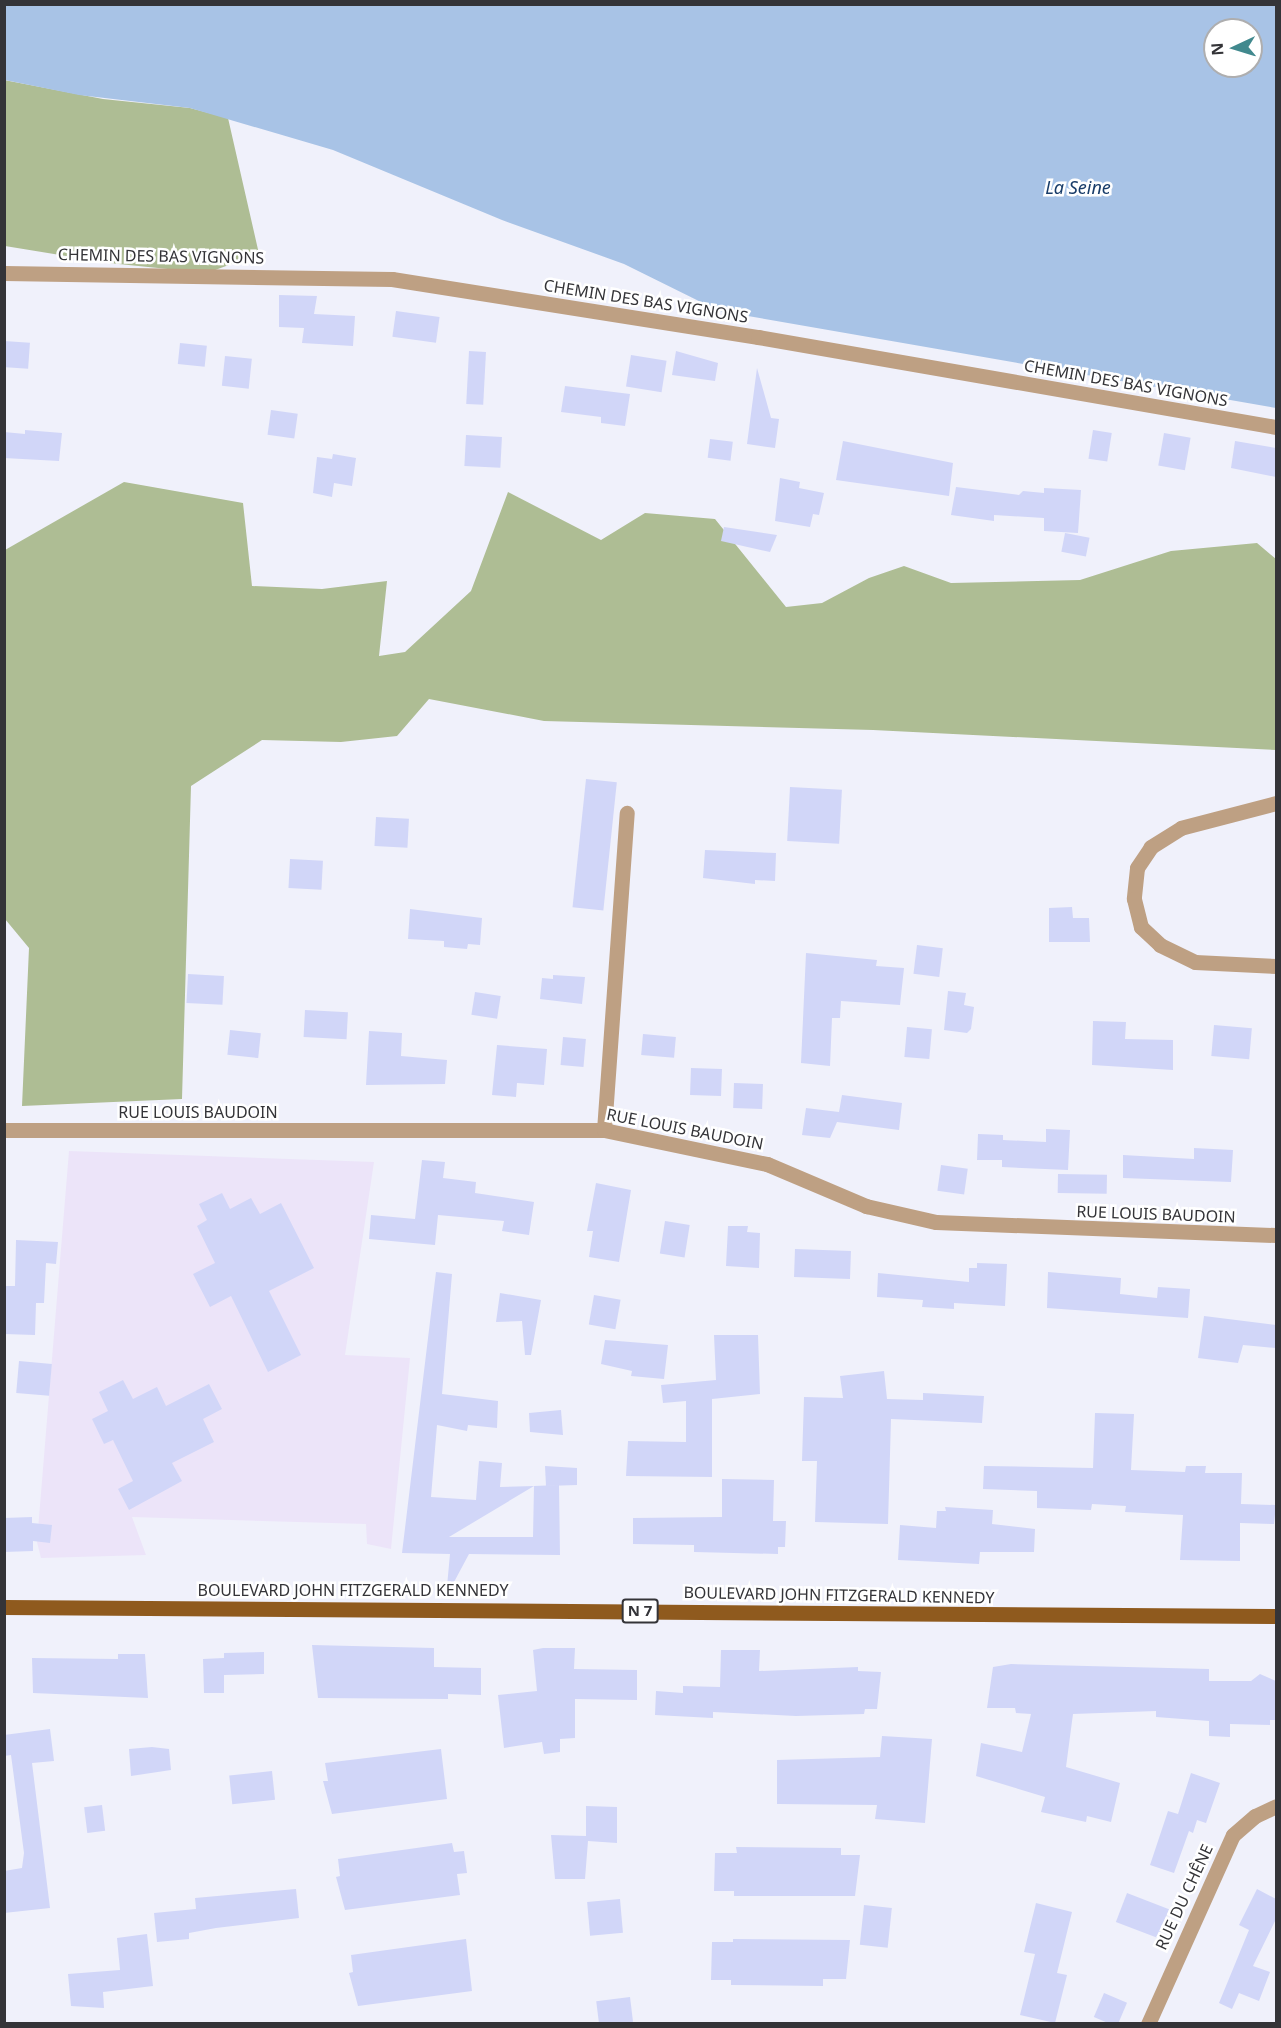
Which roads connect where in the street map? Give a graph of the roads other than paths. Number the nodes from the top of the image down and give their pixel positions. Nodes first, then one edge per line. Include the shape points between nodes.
1 (4, 273) edge
2 (1276, 428) edge
3 (1276, 803) edge
4 (627, 813) dead end
5 (1276, 966) edge
6 (5, 1130) edge
7 (604, 1130) junction
8 (4, 1136) edge
9 (1276, 1235) edge
10 (4, 1607) edge
11 (1276, 1616) edge
12 (1276, 1806) edge
13 (1148, 2024) edge

1 - 2 street, CHEMIN DES BAS VIGNONS via 392,279 758,337
3 - 5 street via 1181,828 1151,847 1137,868 1134,899 1142,927 1160,945 1195,962
4 - 7 street
6 - 7 street, RUE LOUIS BAUDOIN
6 - 8 street
7 - 9 street, RUE LOUIS BAUDOIN via 767,1164 866,1206 936,1222
10 - 11 main road, BOULEVARD JOHN FITZGERALD KENNEDY / N 7
12 - 13 street, RUE DU CHÊNE via 1255,1816 1233,1835

